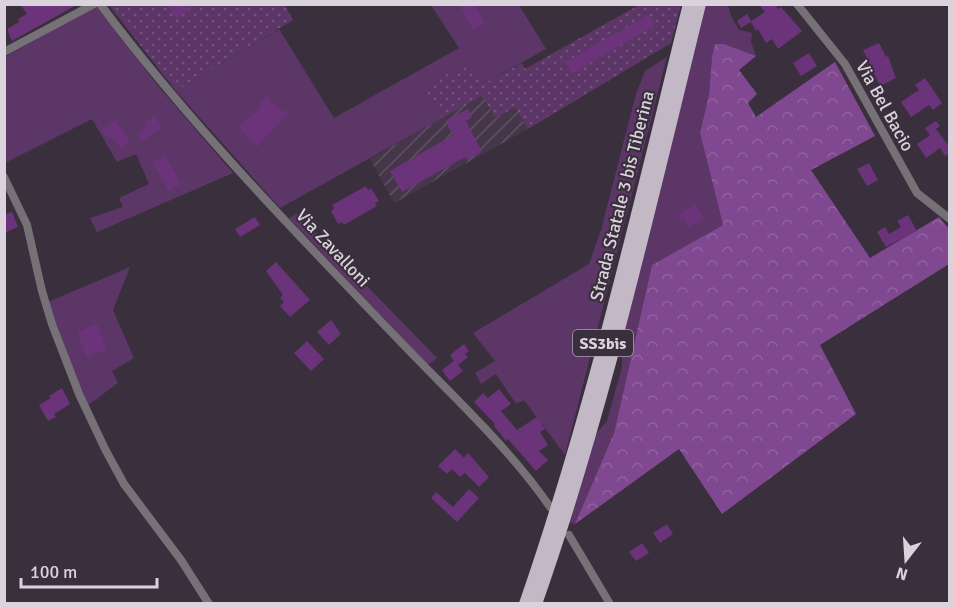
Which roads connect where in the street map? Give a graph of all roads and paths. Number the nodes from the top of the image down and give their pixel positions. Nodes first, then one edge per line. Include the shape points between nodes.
1 (94, 4) edge
2 (100, 4) edge
3 (689, 4) edge
4 (700, 4) edge
5 (796, 4) edge
6 (4, 52) edge
7 (676, 80) junction
8 (4, 177) edge
9 (950, 219) edge
10 (550, 507) dead end
11 (569, 535) dead end
12 (209, 603) edge
13 (525, 603) edge
14 (536, 603) edge
15 (610, 603) edge

1 - 6 street
2 - 10 street, Via Zavalloni via 193,120 506,453
3 - 7 highway, Strada Statale 3 bis Tiberina / SS3bis
4 - 7 highway, Strada Statale 3 bis Tiberina / SS3bis
5 - 9 street, Via Bel Bacio via 845,64 917,193
7 - 13 highway, Strada Statale 3 bis Tiberina / SS3bis via 592,388
7 - 14 highway, Strada Statale 3 bis Tiberina / SS3bis via 602,390
8 - 12 street via 27,225 52,324 105,449 124,484
11 - 15 street

